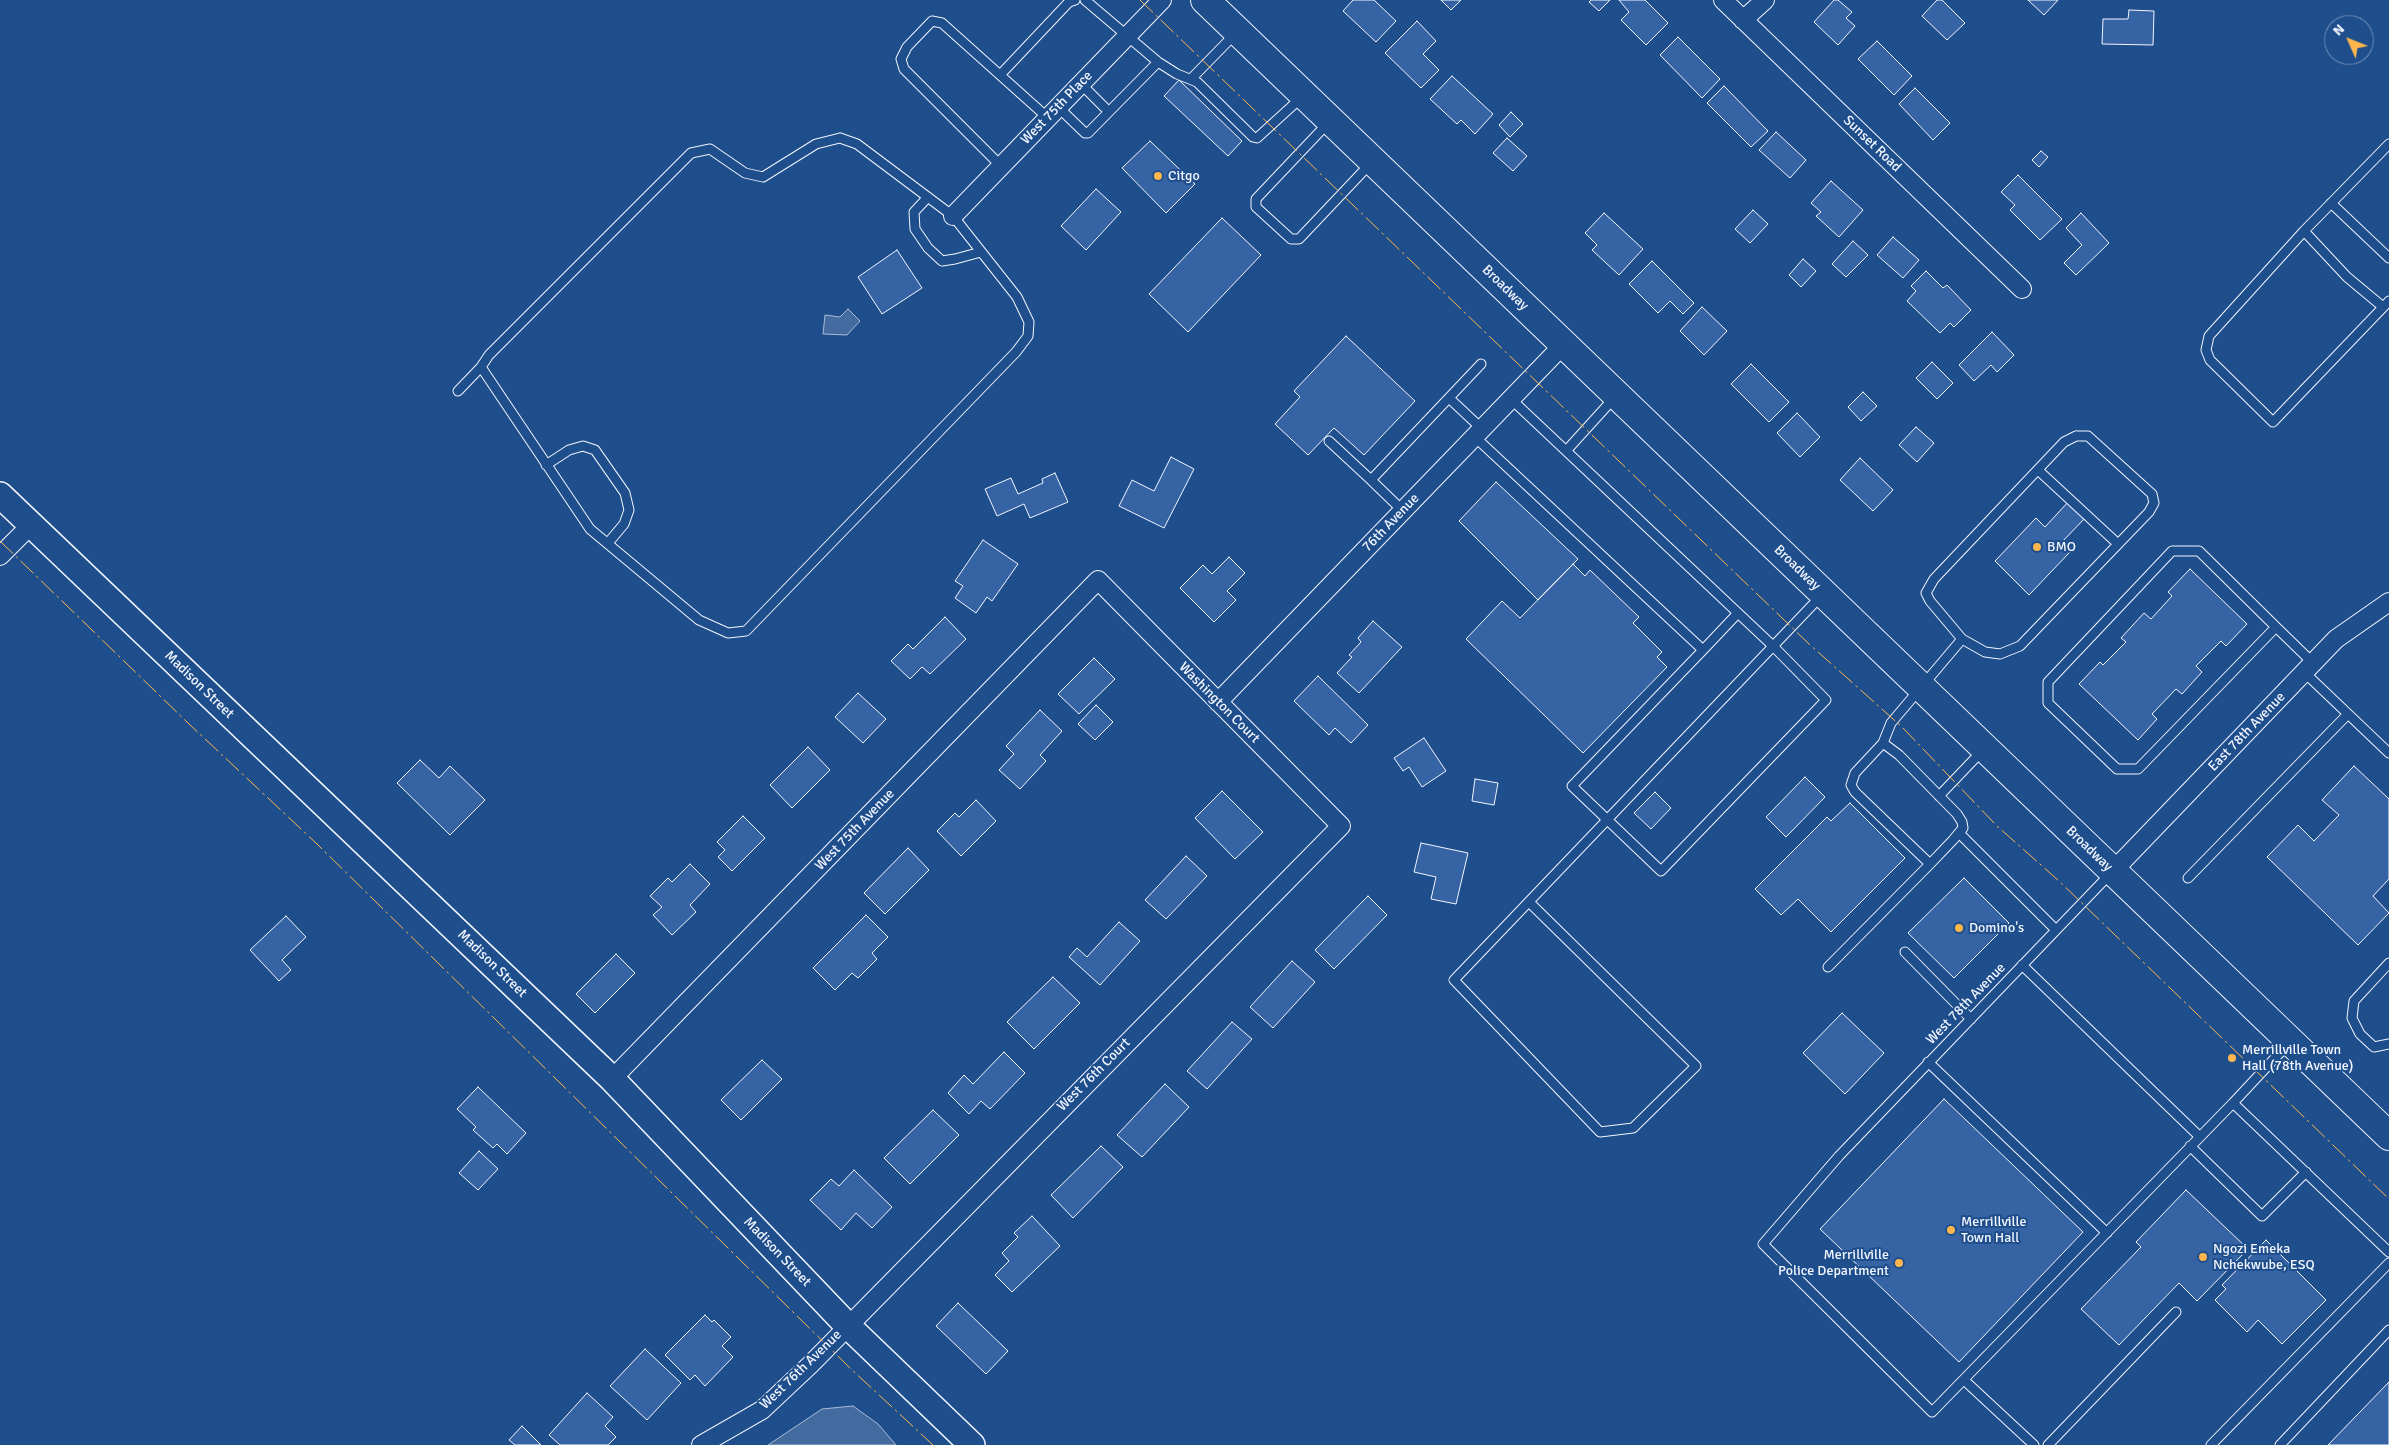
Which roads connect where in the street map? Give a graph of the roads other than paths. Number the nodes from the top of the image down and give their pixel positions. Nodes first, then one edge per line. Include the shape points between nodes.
1 (1075, 0) edge
2 (1085, 0) edge
3 (1162, 0) edge
4 (1206, 0) edge
5 (1722, 0) edge
6 (1765, 0) edge
7 (1743, 20) junction
8 (1238, 31) junction
9 (1127, 36) junction
10 (1158, 62) junction
11 (1000, 75) junction
12 (1191, 79) junction
13 (1081, 84) junction
14 (1304, 95) junction
15 (1108, 111) junction
16 (1053, 113) junction
17 (1330, 120) junction
18 (2389, 144) edge
19 (1373, 161) junction
20 (1001, 166) junction
21 (928, 197) junction
22 (2331, 203) junction
23 (953, 216) junction
24 (2304, 232) junction
25 (981, 252) junction
26 (2389, 258) edge
27 (2022, 289) dead end
28 (2386, 304) edge
29 (1564, 344) junction
30 (1480, 364) dead end
31 (481, 367) junction
32 (458, 391) dead end
33 (1617, 395) junction
34 (1449, 398) junction
35 (1511, 399) junction
36 (1479, 433) junction
37 (1329, 441) dead end
38 (1566, 451) junction
39 (546, 465) junction
40 (2038, 470) junction
41 (1370, 480) junction
42 (0, 495) edge
43 (1403, 511) junction
44 (31, 525) junction
45 (608, 543) junction
46 (2118, 544) junction
47 (0, 556) edge
48 (1098, 580) joint
49 (1824, 594) junction
50 (2389, 602) edge
51 (1738, 613) junction
52 (2276, 627) junction
53 (1962, 639) junction
54 (1773, 646) junction
55 (1703, 650) junction
56 (2308, 668) junction
57 (1921, 687) junction
58 (1218, 702) junction
59 (2348, 714) junction
60 (1883, 743) junction
61 (1985, 748) junction
62 (2389, 753) edge
63 (1939, 796) junction
64 (1607, 820) junction
65 (1341, 826) joint
66 (1959, 833) junction
67 (1930, 864) junction
68 (2113, 871) junction
69 (2188, 878) dead end
70 (1529, 902) junction
71 (2056, 930) junction
72 (1905, 952) dead end
73 (2389, 963) edge
74 (2022, 965) junction
75 (1828, 967) dead end
76 (1971, 1019) junction
77 (2290, 1042) junction
78 (2389, 1044) edge
79 (1928, 1062) junction
80 (612, 1079) junction
81 (2233, 1103) junction
82 (2389, 1136) edge
83 (2200, 1137) junction
84 (2190, 1146) junction
85 (2306, 1172) junction
86 (2107, 1233) junction
87 (2389, 1252) edge
88 (2389, 1263) edge
89 (2176, 1312) dead end
90 (847, 1325) junction
91 (2389, 1330) edge
92 (1964, 1380) junction
93 (701, 1445) edge
94 (972, 1445) edge
95 (2034, 1445) edge
96 (2048, 1445) edge
97 (2211, 1445) edge
98 (2280, 1445) edge

1 - 11 lane via 1069,2
2 - 9 lane
3 - 9 street, West 75th Place
4 - 8 main road, Broadway
5 - 7 street, Sunset Road
6 - 7 street
7 - 27 street, Sunset Road
8 - 12 lane
8 - 14 main road, Broadway
9 - 10 lane
9 - 13 street, West 75th Place
10 - 12 lane
10 - 15 lane
11 - 16 lane
11 - 20 lane via 942,24 932,22 907,47 901,59 904,69
12 - 14 lane via 1257,138
13 - 15 lane
13 - 16 street, West 75th Place
14 - 17 main road, Broadway
15 - 16 lane via 1088,133
16 - 20 street, West 75th Place
17 - 19 main road, Broadway
17 - 19 lane via 1256,199 1256,207 1291,239 1299,239
18 - 22 lane
19 - 29 main road, Broadway
20 - 23 street, West 75th Place
21 - 23 lane
21 - 25 lane via 914,212 915,229 928,248 942,261
21 - 31 lane via 857,144 840,138 816,144 763,177 745,173 710,149 691,153
22 - 24 lane
22 - 26 lane
23 - 25 lane
24 - 28 lane via 2348,277
24 - 28 lane via 2209,336 2206,350 2210,360 2272,422
25 - 45 lane via 1017,296 1029,322 1028,336 746,631 728,633 699,620
29 - 33 main road, Broadway
29 - 35 street, 76th Avenue
30 - 34 lane
31 - 32 lane
31 - 39 lane
33 - 38 lane
33 - 49 main road, Broadway
34 - 36 lane
34 - 41 lane
35 - 36 street, 76th Avenue
35 - 38 lane
36 - 43 street, 76th Avenue
36 - 55 lane
37 - 41 lane
38 - 51 lane
39 - 45 lane via 590,529
39 - 45 lane via 569,450 583,446 595,450 625,492 629,510 624,524
40 - 46 lane
40 - 46 lane via 2064,442 2076,436 2088,436 2152,494 2152,508
40 - 53 lane via 1934,579 1926,593
41 - 43 lane
42 - 44 street, Madison Street
43 - 58 street, 76th Avenue
44 - 47 street
44 - 80 street, Madison Street
46 - 53 lane via 2020,646 2000,654 1985,652
48 - 58 street, Washington Court
48 - 80 street, West 75th Avenue
49 - 54 lane
49 - 57 main road, Broadway
50 - 56 street, East 78th Avenue via 2336,640
51 - 54 lane
51 - 55 lane
52 - 52 lane via 2138,769 2118,769 2048,703 2048,682 2172,552 2199,551
52 - 56 lane
53 - 57 lane
54 - 64 lane
54 - 64 lane via 1826,700 1661,871
55 - 64 lane via 1572,786
56 - 59 lane
56 - 68 street, East 78th Avenue
57 - 60 lane via 1891,722
57 - 61 main road, Broadway
58 - 65 street, Washington Court
59 - 62 lane
59 - 69 lane
60 - 63 lane
60 - 67 lane via 1855,773 1851,785
61 - 63 lane
61 - 68 main road, Broadway
63 - 66 lane via 1962,822 1963,828
64 - 70 lane
65 - 90 street, West 76th Court
66 - 67 lane
66 - 71 lane
67 - 75 lane
68 - 71 lane, West 78th Avenue
68 - 77 main road, Broadway
70 - 70 lane via 1454,980 1600,1132 1633,1128 1696,1066
71 - 74 lane, West 78th Avenue
72 - 76 lane
73 - 78 lane via 2354,1001 2352,1018 2360,1034 2374,1047
74 - 76 lane, West 78th Avenue
74 - 83 lane
76 - 79 lane, West 78th Avenue
77 - 81 lane
77 - 82 main road, Broadway
79 - 86 lane
79 - 92 lane, West 78th Avenue via 1838,1156 1763,1244 1932,1412
80 - 90 street, Madison Street
81 - 83 lane
81 - 85 lane
83 - 84 lane
84 - 85 lane via 2262,1216
84 - 86 lane
85 - 87 lane
86 - 92 lane
88 - 97 lane
89 - 96 lane
90 - 93 street, West 76th Avenue via 762,1410
90 - 94 street, Madison Street
91 - 98 lane
92 - 95 lane

